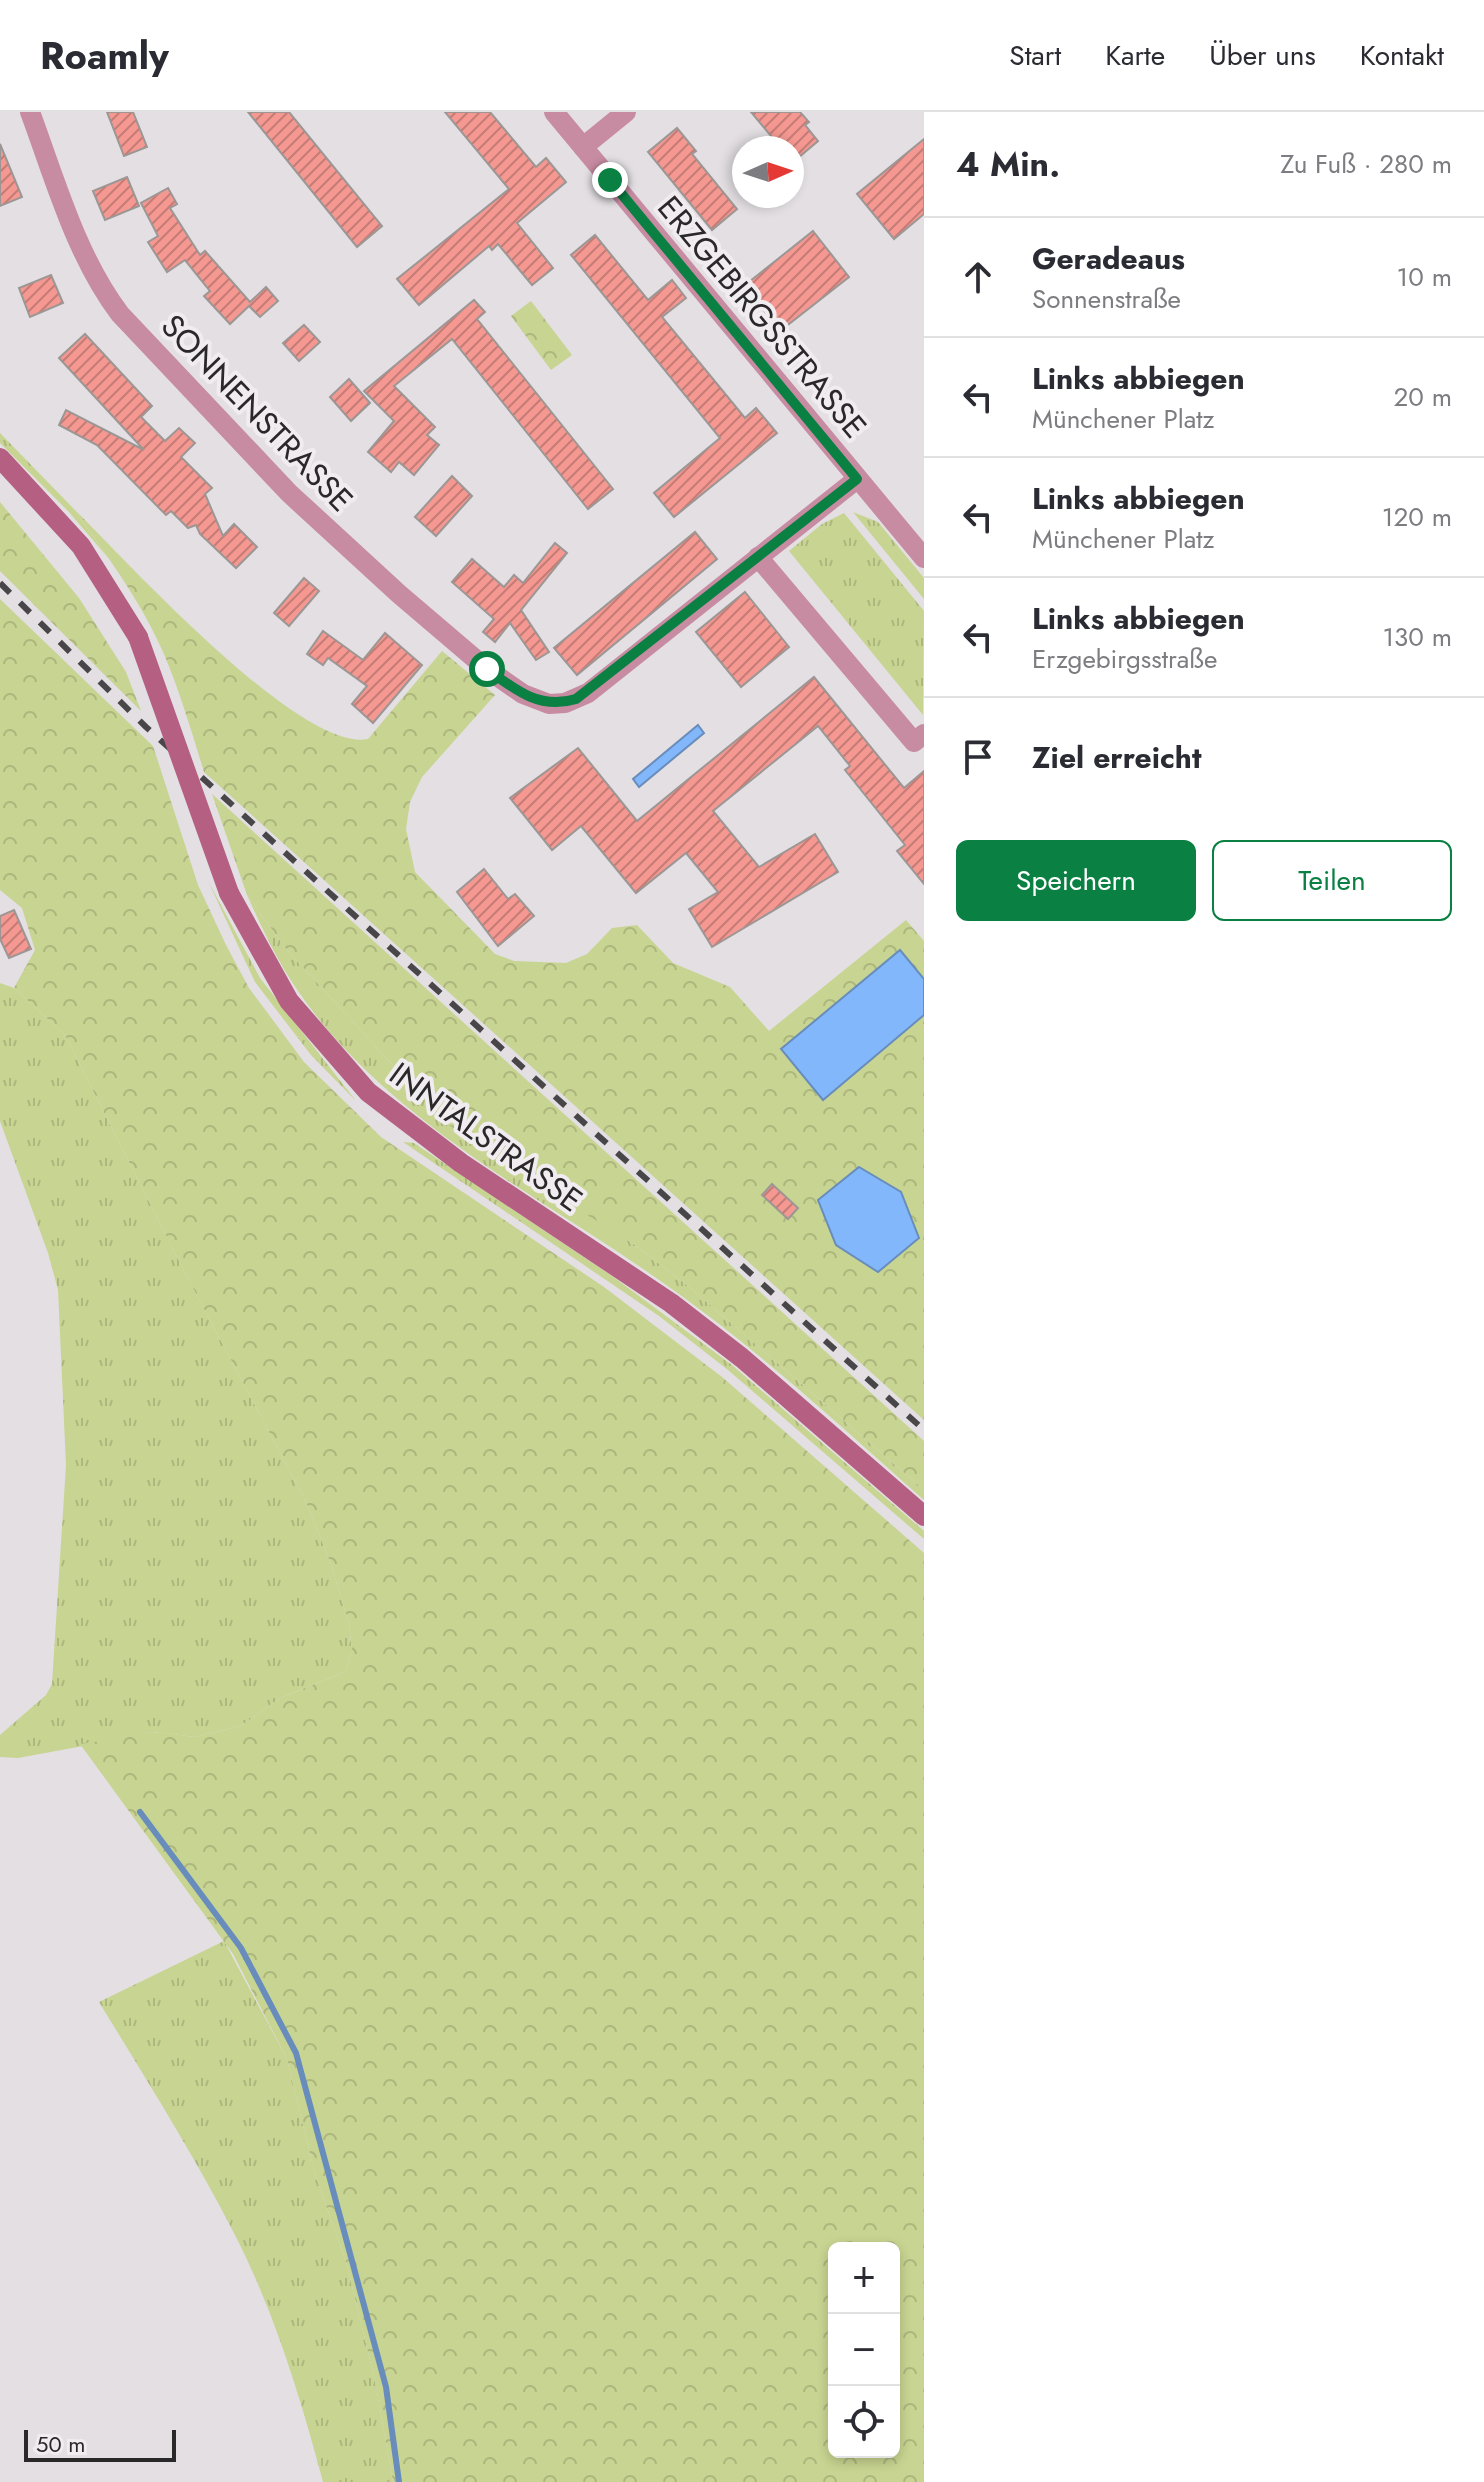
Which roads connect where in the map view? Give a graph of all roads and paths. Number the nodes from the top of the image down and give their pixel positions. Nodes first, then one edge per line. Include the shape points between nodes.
1 (30, 112) edge
2 (554, 112) edge
3 (626, 112) edge
4 (583, 147) junction
5 (0, 458) edge
6 (857, 479) junction
7 (758, 557) junction
8 (924, 558) edge
9 (924, 734) edge
10 (924, 1516) edge

1 - 7 street, SONNENSTRASSE via 81,245 120,314 331,532 459,646 523,694 557,704 588,693
2 - 4 street, ERZGEBIRGSSTRASSE
3 - 4 street
4 - 6 street, ERZGEBIRGSSTRASSE
5 - 10 main road, INNTALSTRASSE, bridge via 81,546 138,637 229,893 289,1001 368,1092 461,1163 671,1303
6 - 7 street
6 - 8 street, ERZGEBIRGSSTRASSE
7 - 9 street via 914,742

